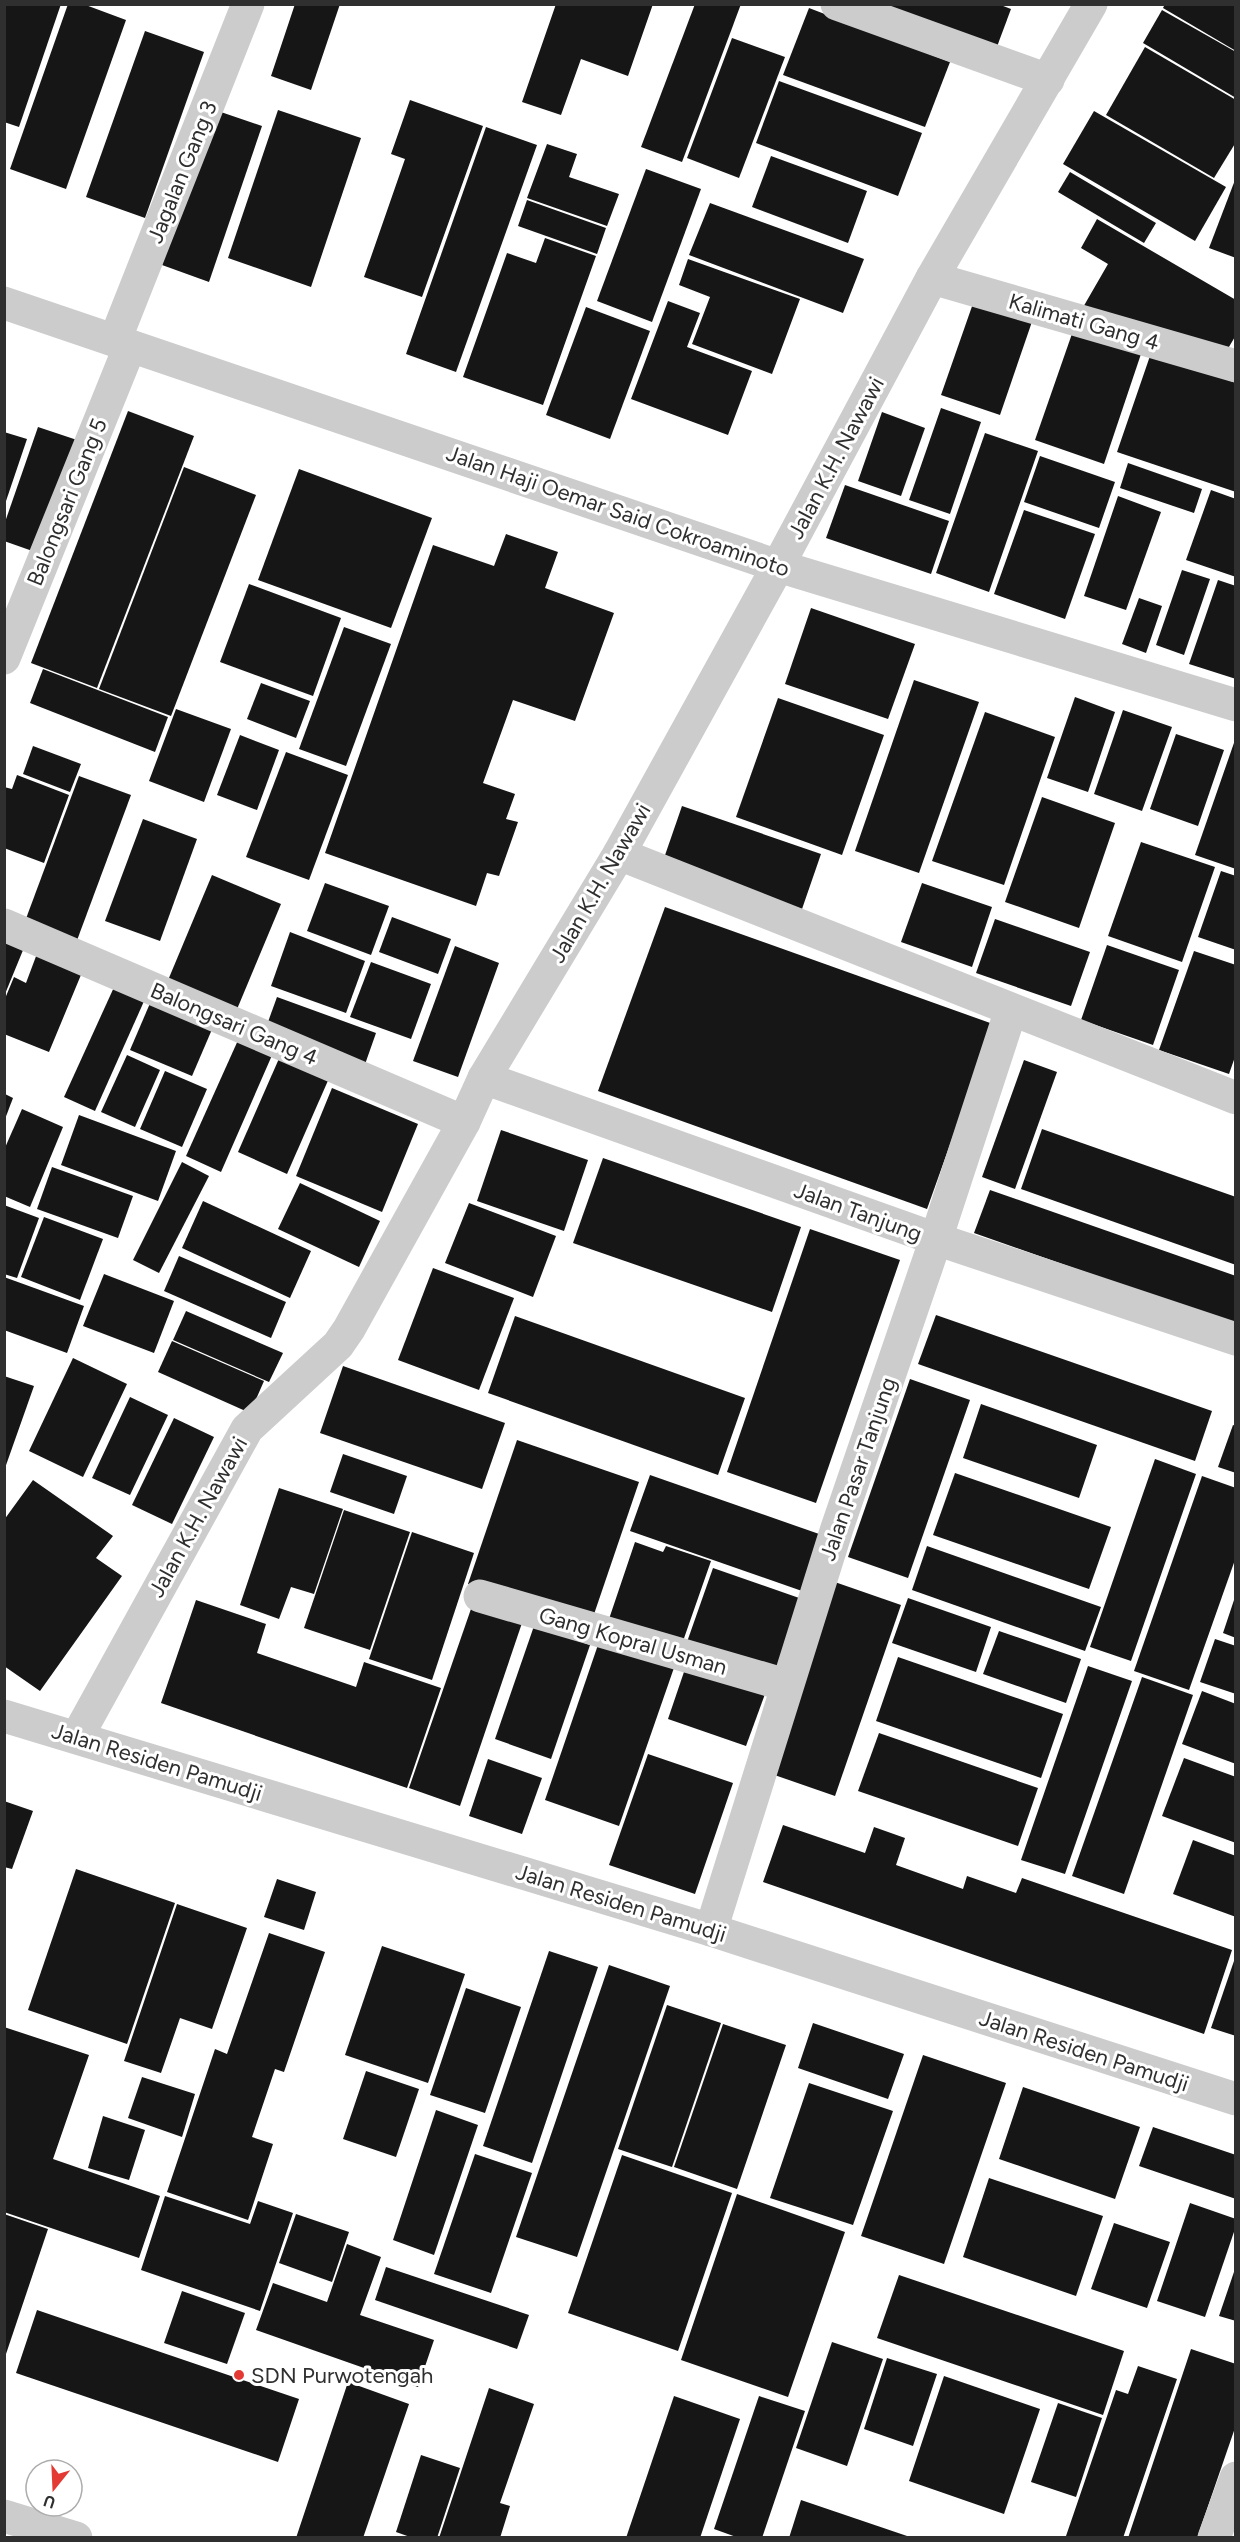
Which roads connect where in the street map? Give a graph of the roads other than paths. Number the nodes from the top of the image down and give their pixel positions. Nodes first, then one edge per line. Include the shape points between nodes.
1 (248, 4) edge
2 (837, 4) edge
3 (1091, 4) edge
4 (1048, 80) junction
5 (932, 279) junction
6 (4, 303) edge
7 (123, 343) junction
8 (1236, 366) edge
9 (778, 566) junction
10 (4, 658) edge
11 (1236, 705) edge
12 (619, 854) junction
13 (4, 925) edge
14 (1011, 1010) junction
15 (484, 1078) junction
16 (1236, 1098) edge
17 (464, 1122) junction
18 (936, 1239) junction
19 (1236, 1339) edge
20 (480, 1596) dead end
21 (786, 1685) junction
22 (4, 1716) edge
23 (77, 1737) junction
24 (711, 1930) junction
25 (1236, 2099) edge
26 (1236, 2478) edge
27 (4, 2517) edge
28 (76, 2538) edge
29 (1214, 2538) edge

1 - 7 street, Jagalan Gang 3
2 - 4 street
3 - 4 street, Jalan K.H. Nawawi
4 - 5 street, Jalan K.H. Nawawi
5 - 8 street, Kalimati Gang 4
5 - 9 street, Jalan K.H. Nawawi
6 - 7 street, Jalan Haji Oemar Said Cokroaminoto
7 - 9 street, Jalan Haji Oemar Said Cokroaminoto
7 - 10 street, Balongsari Gang 5
9 - 11 street, Jalan Haji Oemar Said Cokroaminoto
9 - 12 street, Jalan K.H. Nawawi
12 - 14 street
12 - 15 street, Jalan K.H. Nawawi
13 - 17 street, Balongsari Gang 4
14 - 16 street
14 - 18 street, Jalan Pasar Tanjung
15 - 17 street, Jalan K.H. Nawawi
15 - 18 street, Jalan Tanjung
17 - 23 street, Jalan K.H. Nawawi via 350,1329 338,1345 247,1429
18 - 19 street, Jalan Tanjung
18 - 21 street, Jalan Pasar Tanjung
20 - 21 street, Gang Kopral Usman
21 - 24 street, Jalan Pasar Tanjung
22 - 23 street, Jalan Residen Pamudji
23 - 24 street, Jalan Residen Pamudji
24 - 25 street, Jalan Residen Pamudji
26 - 29 street
27 - 28 street

